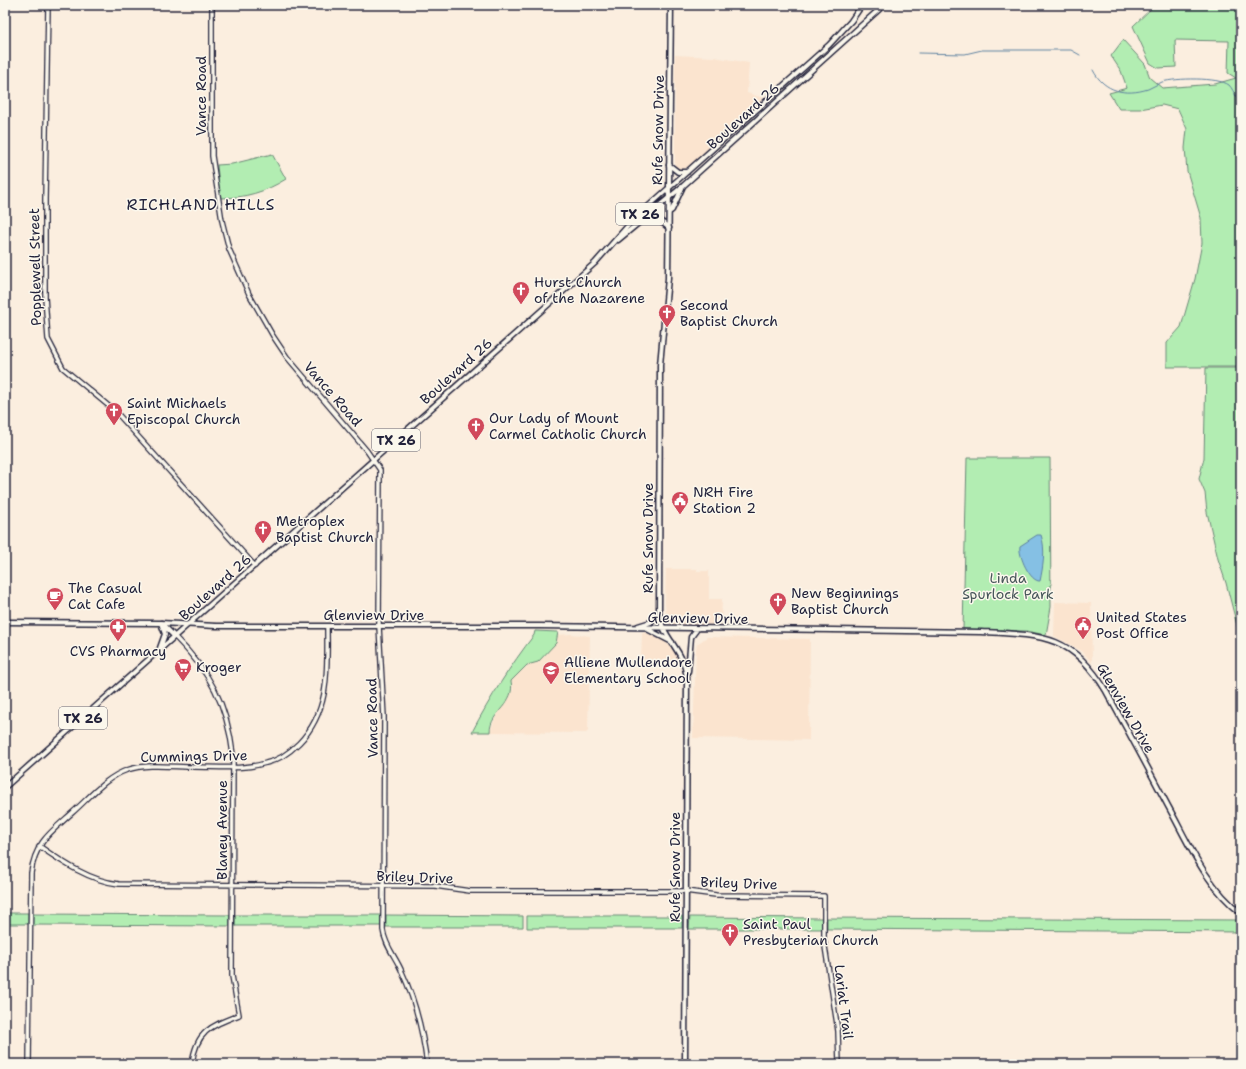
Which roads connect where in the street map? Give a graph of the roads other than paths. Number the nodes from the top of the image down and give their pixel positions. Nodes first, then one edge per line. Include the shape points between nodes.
1 (48, 5) edge
2 (212, 5) edge
3 (671, 5) edge
4 (862, 5) edge
5 (884, 5) edge
6 (728, 136) junction
7 (733, 140) junction
8 (669, 165) junction
9 (688, 172) junction
10 (683, 186) junction
11 (669, 189) junction
12 (669, 197) junction
13 (669, 212) junction
14 (645, 219) junction
15 (668, 228) junction
16 (616, 242) junction
17 (374, 460) junction
18 (255, 566) junction
19 (659, 614) junction
20 (5, 622) edge
21 (161, 623) junction
22 (190, 624) junction
23 (327, 626) junction
24 (379, 626) junction
25 (630, 628) junction
26 (645, 628) junction
27 (663, 628) junction
28 (697, 629) junction
29 (175, 637) junction
30 (672, 642) junction
31 (160, 648) junction
32 (687, 677) junction
33 (233, 767) junction
34 (5, 787) edge
35 (39, 846) junction
36 (233, 885) junction
37 (383, 886) junction
38 (685, 891) junction
39 (824, 896) joint
40 (1241, 913) edge
41 (29, 1064) edge
42 (192, 1064) edge
43 (427, 1064) edge
44 (685, 1064) edge
45 (838, 1064) edge

1 - 18 street, Popplewell Street via 45,199 45,297 48,339 63,368 116,412
2 - 17 street, Vance Road via 212,156 228,245 272,336
3 - 8 main road, Rufe Snow Drive
4 - 6 main road, Boulevard 26 / TX 26 via 836,38
5 - 7 main road, Boulevard 26 / TX 26
6 - 7 main road
6 - 9 main road, Boulevard 26 / TX 26
7 - 10 main road, Boulevard 26 / TX 26
8 - 9 main road via 678,172
8 - 11 main road, Rufe Snow Drive
9 - 11 main road, Boulevard 26 / TX 26
10 - 12 main road, Boulevard 26 / TX 26
10 - 13 main road
11 - 12 main road, Rufe Snow Drive
11 - 16 main road, Boulevard 26 / TX 26 via 633,220
12 - 13 main road, Rufe Snow Drive
12 - 14 main road, Boulevard 26 / TX 26
13 - 15 main road, Rufe Snow Drive
14 - 15 main road via 658,219
14 - 16 main road, Boulevard 26 / TX 26
15 - 19 main road, Rufe Snow Drive via 667,289 660,365
16 - 17 main road, Boulevard 26 / TX 26
17 - 18 main road, Boulevard 26 / TX 26
17 - 24 street, Vance Road via 379,467 380,476
18 - 22 main road, Boulevard 26 / TX 26
19 - 25 main road via 651,622
19 - 27 main road, Rufe Snow Drive
20 - 21 main road, Glenview Drive
21 - 22 main road, Glenview Drive
21 - 29 main road
21 - 31 main road via 165,634
22 - 23 main road, Glenview Drive
22 - 29 main road, Boulevard 26 / TX 26
23 - 24 main road, Glenview Drive
23 - 33 street, Cummings Drive via 326,687 314,725 293,749 279,759
24 - 25 main road, Glenview Drive
24 - 37 street, Vance Road via 384,716
25 - 26 main road, Glenview Drive
26 - 27 main road, Glenview Drive
26 - 30 main road
27 - 28 main road, Glenview Drive
27 - 30 main road, Rufe Snow Drive
28 - 32 main road via 691,637
28 - 40 main road, Glenview Drive via 1028,634 1070,648 1092,669 1103,686 1214,888
29 - 31 main road, Boulevard 26 / TX 26
29 - 33 street, Blaney Avenue via 198,661 218,694 231,737
30 - 32 main road, Rufe Snow Drive via 682,658
31 - 34 main road, Boulevard 26 / TX 26
32 - 38 main road, Rufe Snow Drive
33 - 35 street, Cummings Drive via 145,767 128,770 107,782 54,829
33 - 36 street, Blaney Avenue
35 - 36 street, Briley Drive via 75,869 112,883
35 - 41 street, Cummings Drive via 31,873
36 - 37 street, Briley Drive
36 - 42 street, Blaney Avenue via 232,976 239,1015 214,1024 200,1037
37 - 38 street, Briley Drive via 445,886 470,891
37 - 43 street, Vance Road via 384,936 409,988
38 - 39 street, Briley Drive via 716,895
38 - 44 main road, Rufe Snow Drive
39 - 45 street, Lariat Trail via 824,940 838,1031

